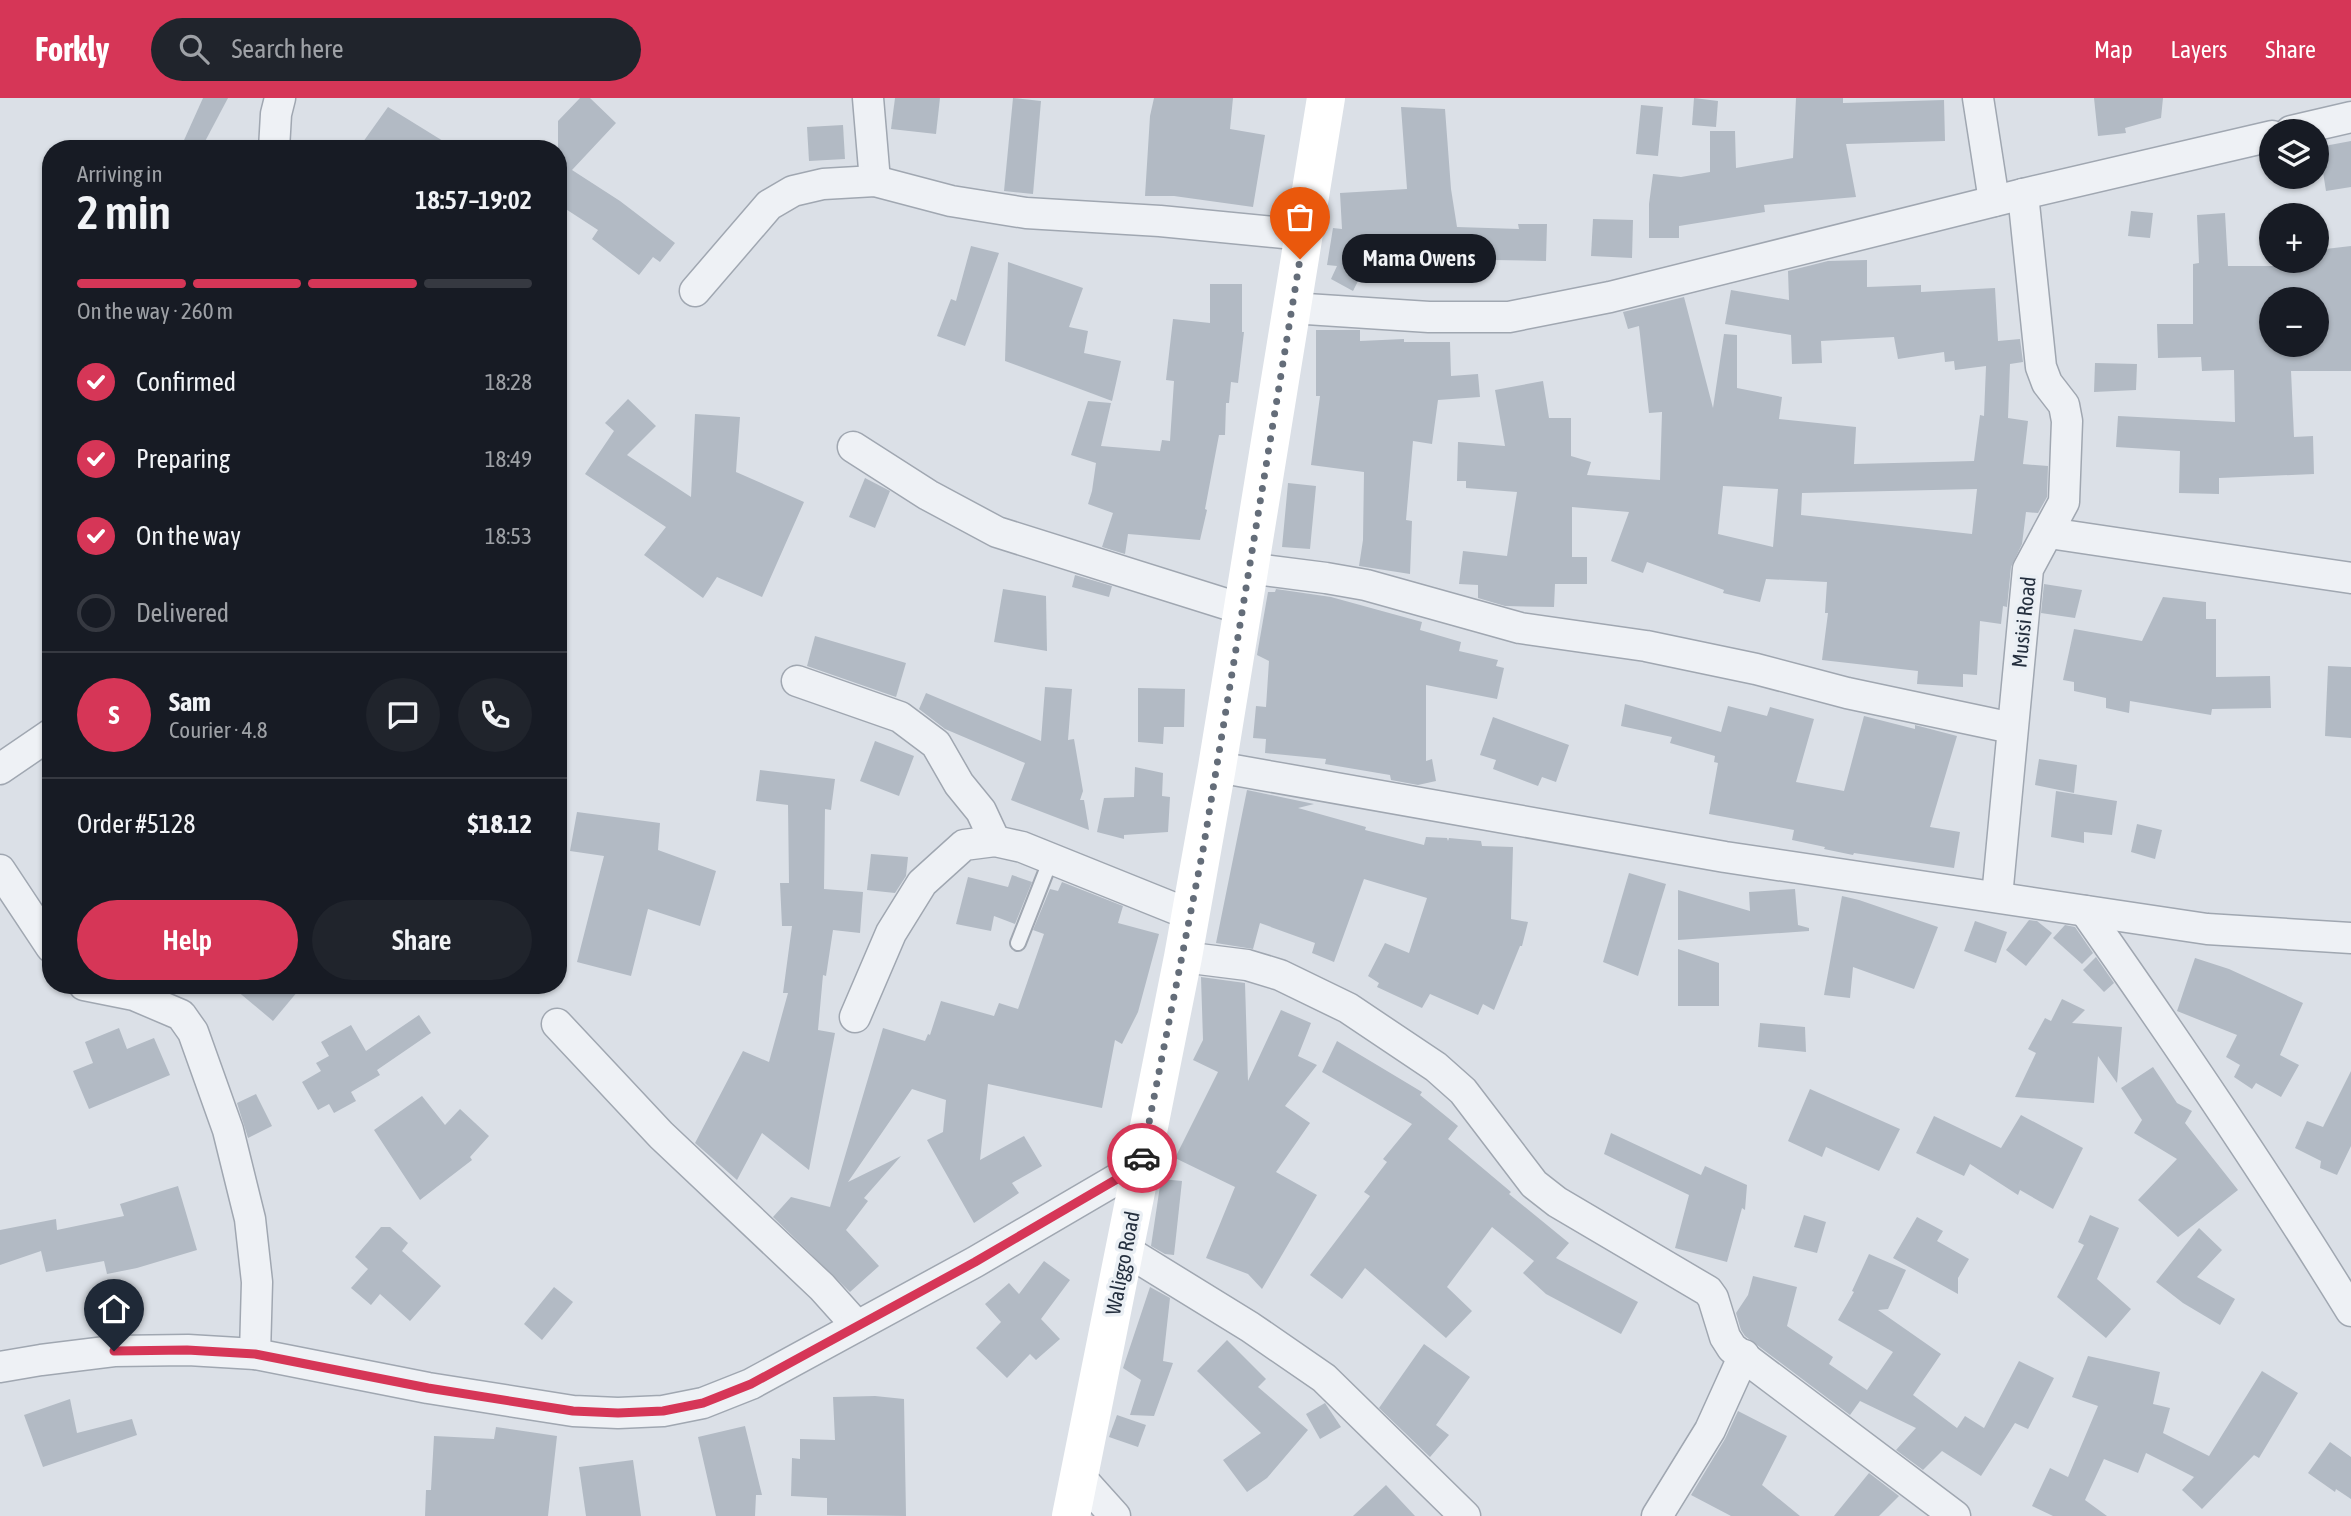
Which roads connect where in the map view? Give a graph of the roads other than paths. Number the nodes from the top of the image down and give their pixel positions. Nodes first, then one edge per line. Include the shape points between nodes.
1 (280, 98) edge
2 (868, 98) edge
3 (1325, 98) edge
4 (1978, 98) edge
5 (2351, 117) edge
6 (2329, 122) edge
7 (2259, 139) edge
8 (275, 140) edge
9 (875, 181) junction
10 (2008, 198) junction
11 (1304, 235) junction
12 (695, 291) dead end
13 (1291, 308) junction
14 (853, 447) dead end
15 (2049, 533) junction
16 (1248, 568) junction
17 (2351, 578) edge
18 (1242, 609) junction
19 (797, 681) dead end
20 (2012, 728) junction
21 (42, 740) edge
22 (1217, 767) junction
23 (0, 769) edge
24 (995, 841) junction
25 (1051, 859) junction
26 (0, 870) edge
27 (1997, 897) junction
28 (2084, 911) junction
29 (1191, 915) junction
30 (42, 933) edge
31 (2351, 938) edge
32 (1018, 943) dead end
33 (1183, 957) junction
34 (145, 994) edge
35 (855, 1017) dead end
36 (557, 1024) dead end
37 (1141, 1165) junction
38 (1125, 1250) junction
39 (2349, 1306) edge
40 (857, 1326) junction
41 (255, 1354) junction
42 (1744, 1355) junction
43 (0, 1367) edge
44 (1079, 1476) junction
45 (1071, 1516) edge
46 (1115, 1516) edge
47 (1465, 1516) edge
48 (1657, 1516) edge
49 (1955, 1516) edge

1 - 8 street
2 - 9 street
3 - 11 street, Waliggo Road
4 - 10 street, Musisi Road
5 - 6 street
7 - 10 street
9 - 11 street via 951,201 1026,213
9 - 12 street via 823,184 793,191 769,205
10 - 13 street via 1610,297 1509,317
10 - 15 street, Musisi Road via 2041,367 2064,405 2067,421 2064,502
11 - 13 street, Waliggo Road
13 - 16 street, Waliggo Road
14 - 18 street via 997,532
15 - 17 street
15 - 20 street, Musisi Road via 2028,569
16 - 18 street, Waliggo Road
16 - 20 street via 1366,585 1520,628 1646,646
18 - 22 street, Waliggo Road
19 - 24 street via 900,717 936,744 981,811
20 - 27 street, Musisi Road
21 - 23 street
22 - 27 street via 1724,857
22 - 29 street, Waliggo Road
24 - 25 street
24 - 35 street via 964,845 922,883 891,933
25 - 29 street
25 - 32 lane
26 - 30 street
27 - 28 street
28 - 31 street via 2207,929
28 - 39 street via 2258,1161
29 - 33 street, Waliggo Road
33 - 37 street, Waliggo Road
33 - 42 street via 1247,965 1280,975 1348,1008 1436,1067 1463,1091 1534,1184 1556,1202 1708,1291 1724,1337
34 - 41 street via 181,1015 193,1032 228,1130 250,1219 257,1282
36 - 40 street via 661,1135 822,1287
37 - 38 street, Waliggo Road
37 - 40 street
38 - 44 street, Waliggo Road
38 - 47 street via 1324,1378
40 - 41 street via 751,1384 703,1403 663,1411 573,1411
41 - 43 street via 114,1351
42 - 48 street via 1710,1430
42 - 49 street
44 - 45 street, Waliggo Road
44 - 46 street

